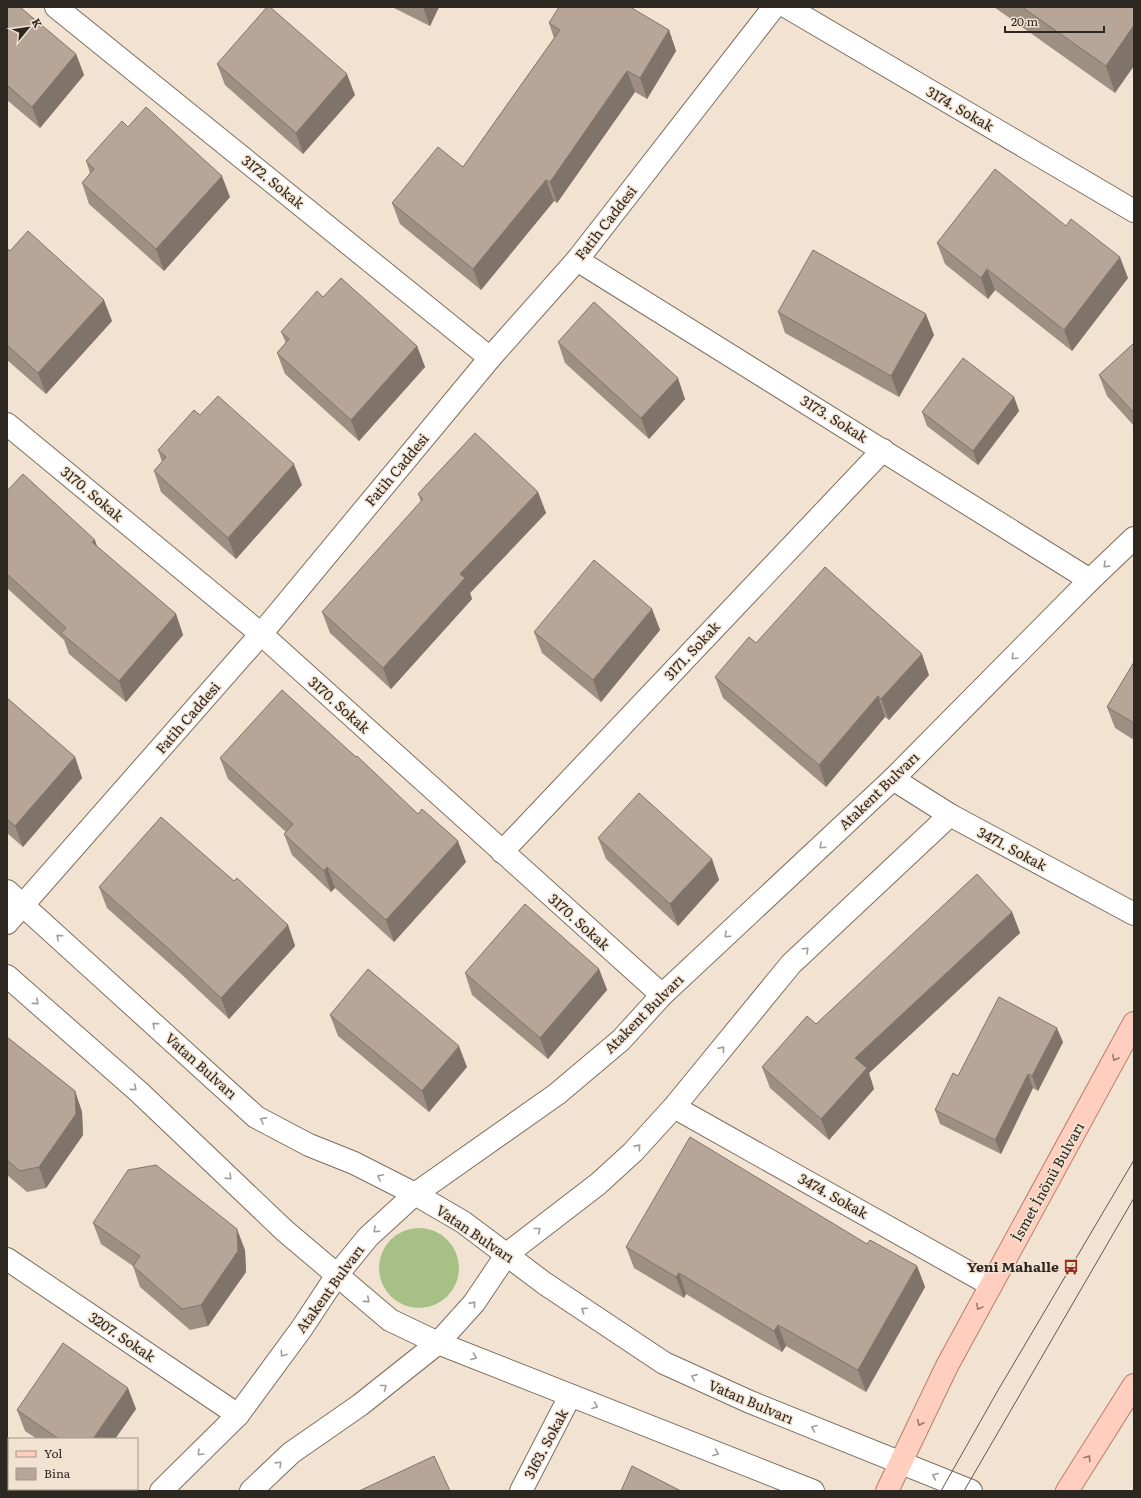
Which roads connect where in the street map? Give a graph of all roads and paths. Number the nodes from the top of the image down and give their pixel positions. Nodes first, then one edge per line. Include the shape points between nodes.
1 (56, 7) edge
2 (774, 7) edge
3 (787, 7) edge
4 (1134, 211) edge
5 (577, 260) junction
6 (490, 358) junction
7 (7, 424) edge
8 (883, 450) junction
9 (1134, 538) edge
10 (1090, 580) junction
11 (261, 634) junction
12 (893, 779) junction
13 (950, 815) junction
14 (502, 852) junction
15 (7, 891) edge
16 (24, 905) junction
17 (1134, 914) edge
18 (7, 923) edge
19 (7, 976) edge
20 (662, 996) junction
21 (1134, 1023) edge
22 (674, 1107) junction
23 (415, 1194) junction
24 (507, 1254) junction
25 (7, 1259) edge
26 (337, 1275) junction
27 (991, 1285) junction
28 (438, 1343) junction
29 (1134, 1385) edge
30 (570, 1396) junction
31 (238, 1415) junction
32 (901, 1462) junction
33 (161, 1491) edge
34 (251, 1491) edge
35 (521, 1491) edge
36 (813, 1491) edge
37 (887, 1491) edge
38 (971, 1491) edge
39 (1067, 1491) edge

1 - 6 street, 3172. Sokak
2 - 5 street, Fatih Caddesi
3 - 4 street, 3174. Sokak
5 - 6 street, Fatih Caddesi
5 - 8 street, 3173. Sokak
6 - 11 street, Fatih Caddesi
7 - 11 street, 3170. Sokak
8 - 10 street, 3173. Sokak
8 - 14 street, 3171. Sokak
9 -> 10 street, Atakent Bulvarı
10 -> 12 street, Atakent Bulvarı
11 - 14 street, 3170. Sokak
11 - 16 street, Fatih Caddesi
12 - 13 street, 3471. Sokak
12 -> 20 street, Atakent Bulvarı
13 - 17 street, 3471. Sokak
22 -> 13 street via 791,964
14 - 20 street, 3170. Sokak
15 - 16 street, Vatan Bulvarı
16 - 18 street, Fatih Caddesi
23 -> 16 street, Vatan Bulvarı via 354,1163 309,1145 256,1117
19 -> 26 street via 139,1092 285,1231
20 - 23 street, Atakent Bulvarı via 621,1040 557,1094
21 -> 27 main road, İsmet İnönü Bulvarı
24 -> 22 street via 598,1184 633,1152
22 - 27 street, 3474. Sokak
23 - 24 street, Vatan Bulvarı via 463,1222
23 -> 26 street, Atakent Bulvarı via 368,1237
28 -> 24 street via 474,1303
32 -> 24 street, Vatan Bulvarı via 750,1402 664,1363 544,1283
25 - 31 street, 3207. Sokak
26 -> 28 street via 390,1320
26 -> 31 street, Atakent Bulvarı via 302,1328
27 -> 32 main road, İsmet İnönü Bulvarı via 947,1366
28 -> 30 street
34 -> 28 street via 291,1453 360,1405
39 -> 29 main road
30 - 35 street, 3163. Sokak
30 -> 36 street
31 -> 33 street, Atakent Bulvarı
32 - 37 main road, İsmet İnönü Bulvarı
38 -> 32 street, Vatan Bulvarı

